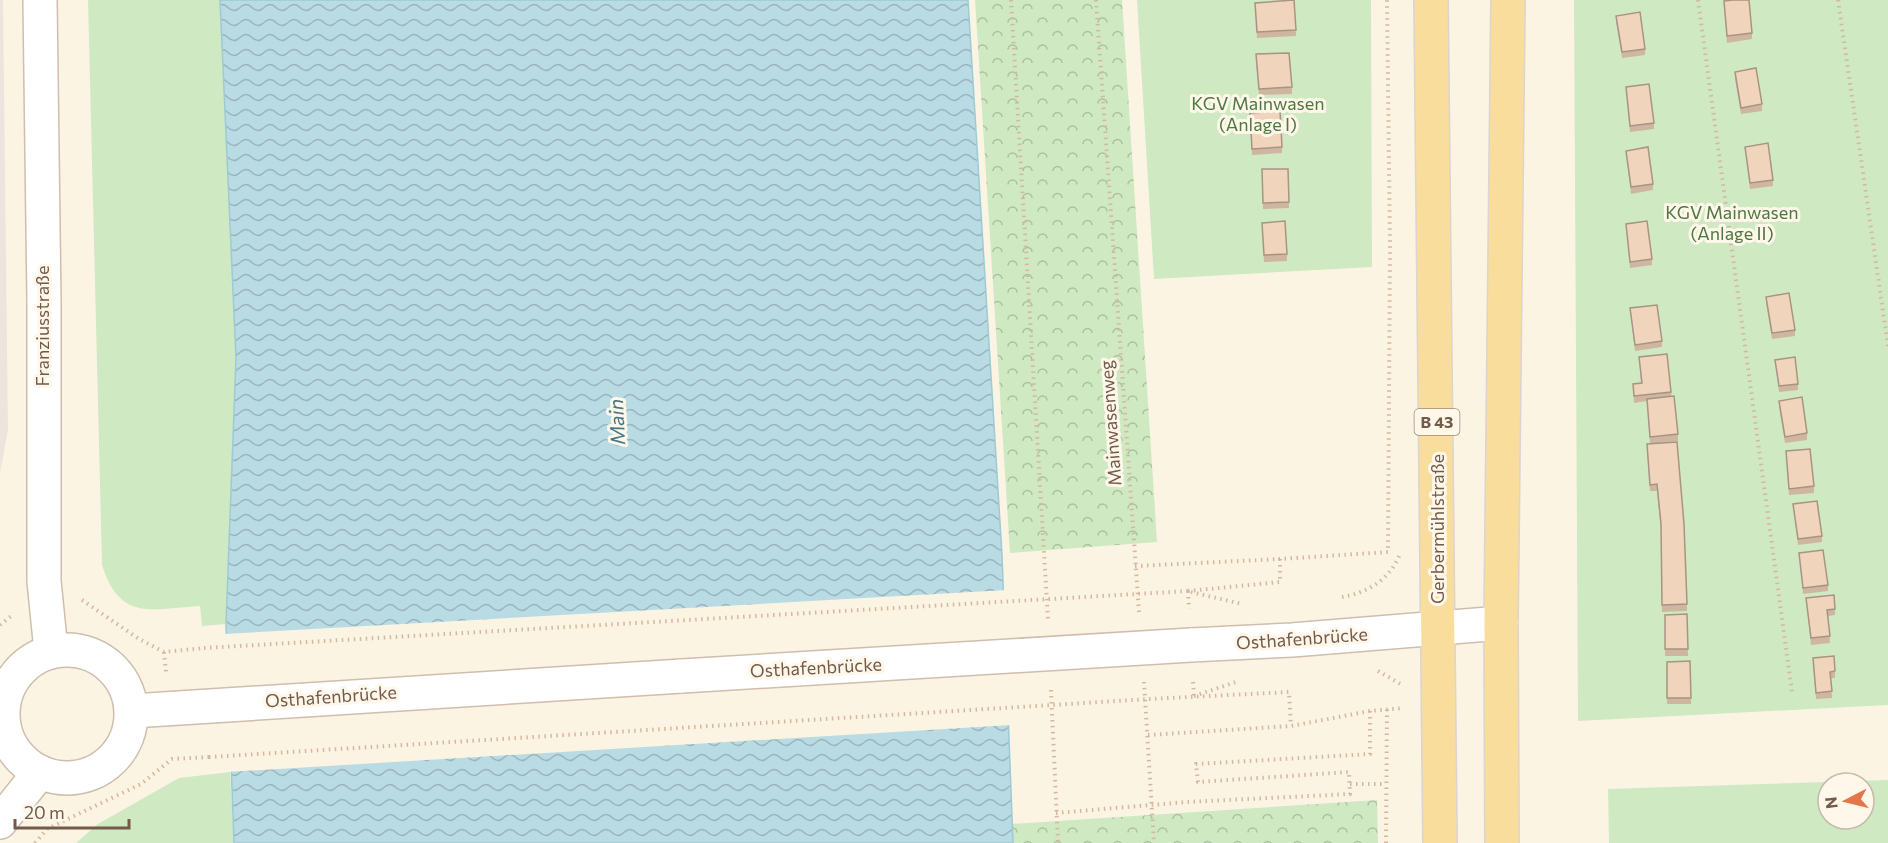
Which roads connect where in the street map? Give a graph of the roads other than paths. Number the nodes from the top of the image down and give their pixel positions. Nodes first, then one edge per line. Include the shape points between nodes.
1 (40, 0) edge
2 (1431, 0) edge
3 (1508, 0) edge
4 (1501, 623) junction
5 (1438, 628) junction
6 (51, 651) junction
7 (132, 711) junction
8 (40, 772) junction
9 (0, 822) edge
10 (1440, 843) edge
11 (1502, 843) edge

1 - 6 street, Franziusstraße via 44,581
2 - 5 main road, Gerbermühlstraße / B 43
3 - 4 main road
4 - 5 street, Osthafenbrücke
4 - 11 main road
5 - 7 street, Osthafenbrücke, bridge
5 - 10 main road, Gerbermühlstraße / B 43
6 - 7 street via 70,649 105,662 123,684
6 - 8 street via 18,672 8,688 3,708 11,746 23,761
7 - 8 street via 122,747 110,762 76,778 57,778
8 - 9 street

